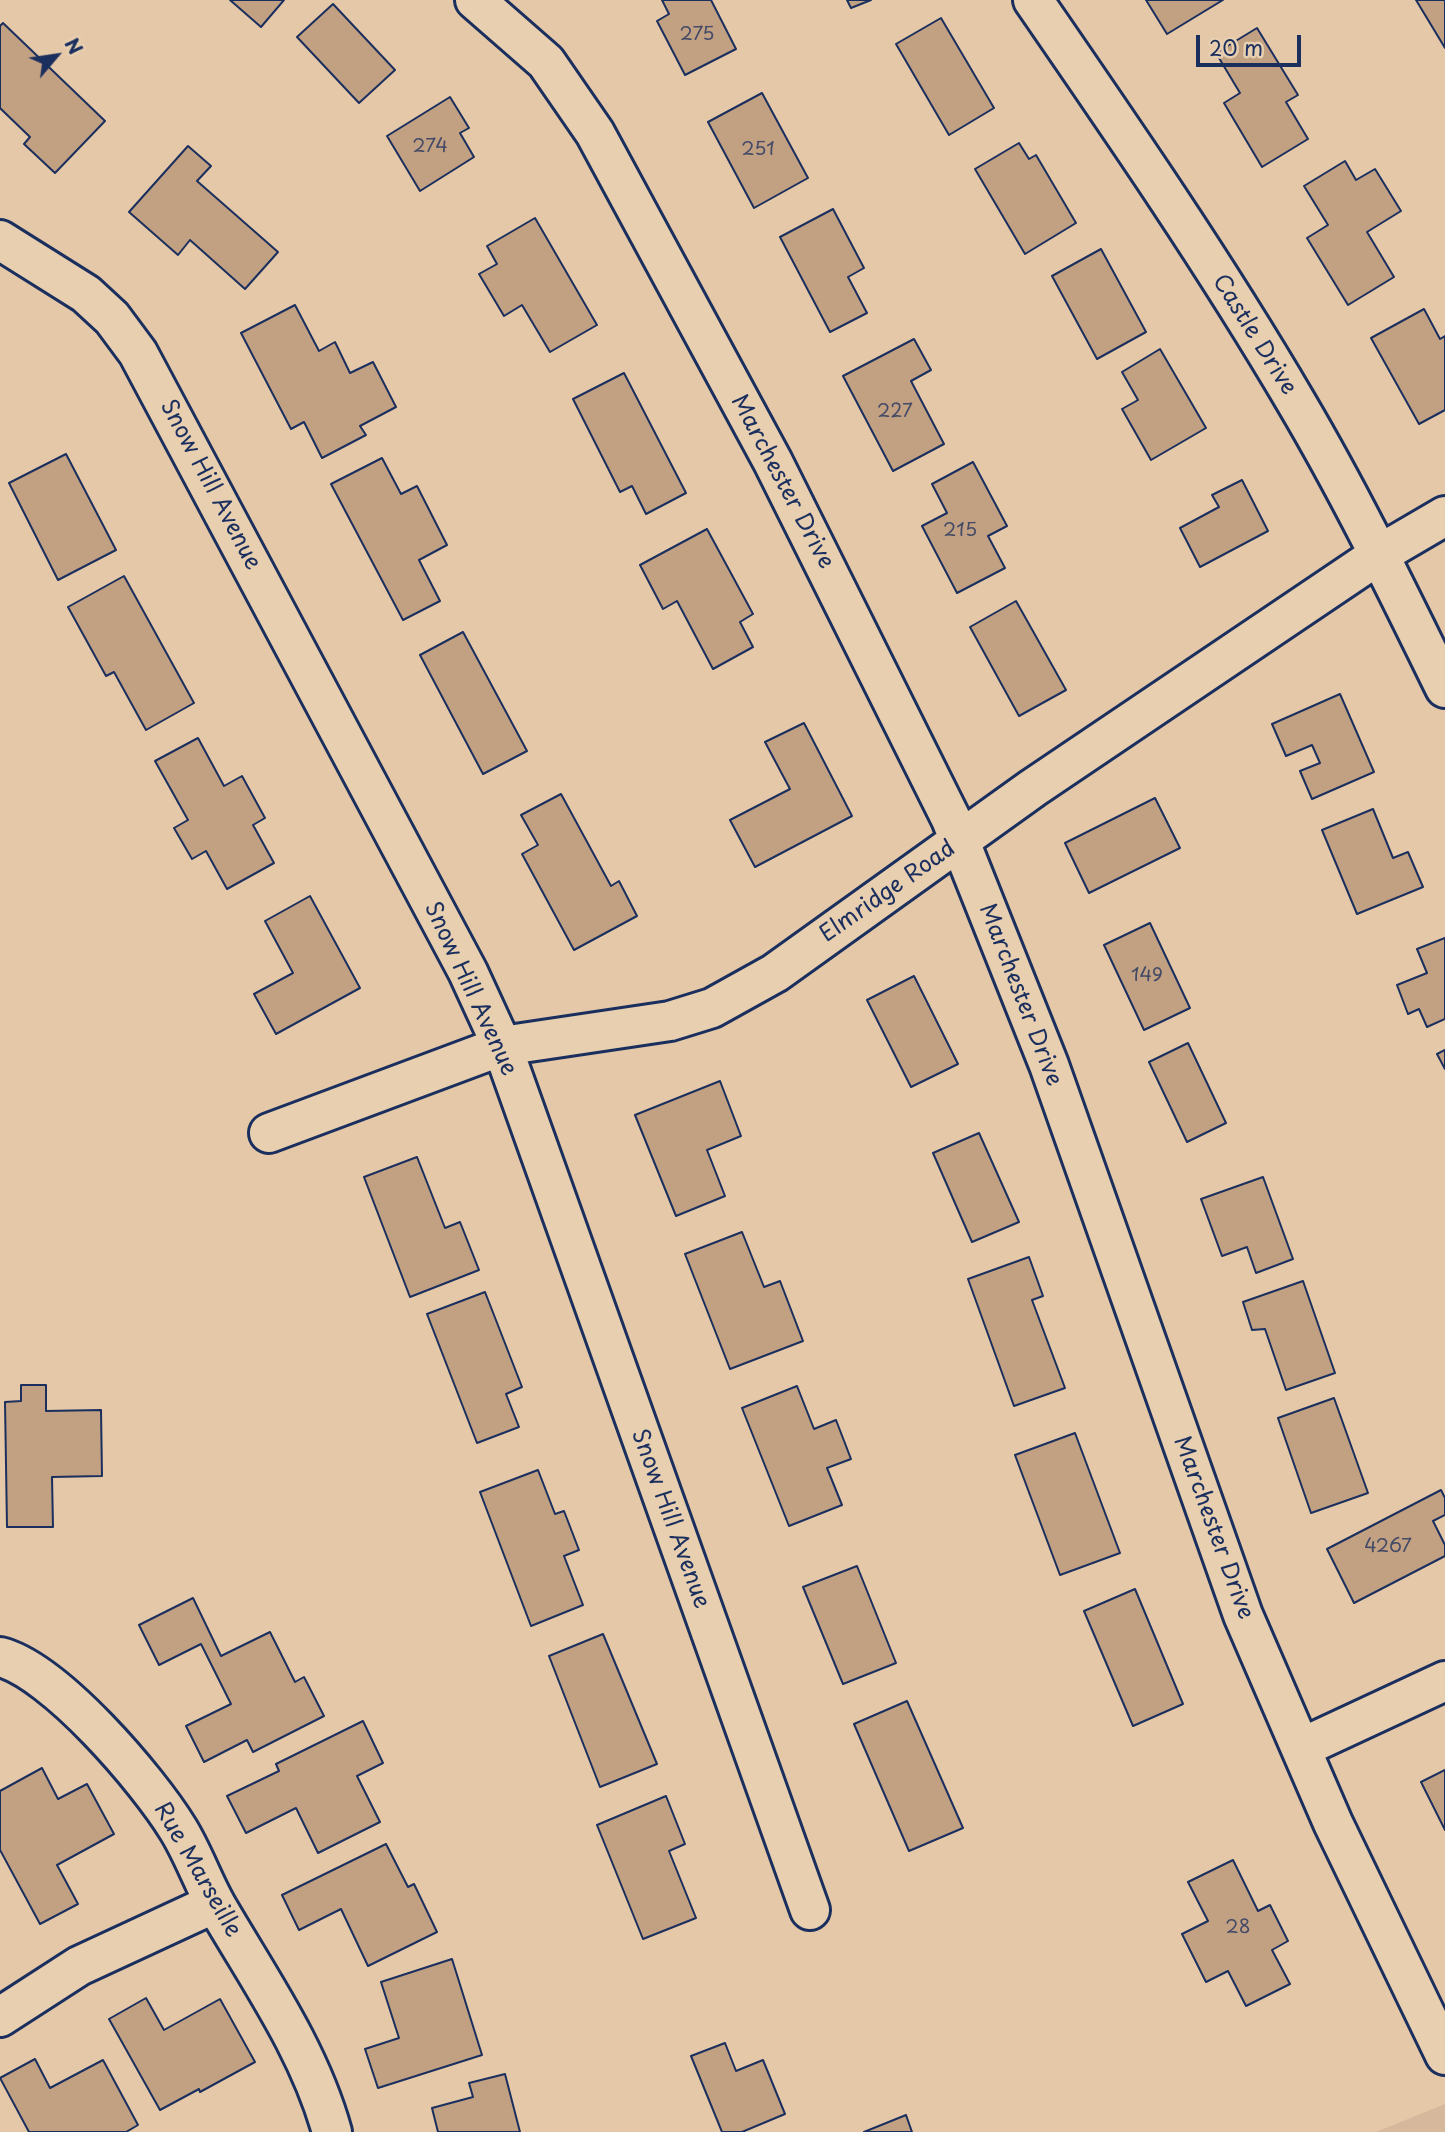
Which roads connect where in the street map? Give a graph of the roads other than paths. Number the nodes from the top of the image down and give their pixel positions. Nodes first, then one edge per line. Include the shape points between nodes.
1 (475, 0) edge
2 (1033, 0) edge
3 (0, 240) edge
4 (1445, 516) edge
5 (1380, 554) junction
6 (1445, 688) edge
7 (959, 842) junction
8 (502, 1046) junction
9 (270, 1133) dead end
10 (0, 1657) edge
11 (1445, 1681) edge
12 (1301, 1748) junction
13 (215, 1903) junction
14 (810, 1910) dead end
15 (0, 2017) edge
16 (1445, 2055) edge
17 (332, 2132) edge

1 - 7 street, Marchester Drive via 546,62 595,133 780,474
2 - 5 street, Castle Drive via 1163,189 1296,402
3 - 8 street, Snow Hill Avenue via 86,293 138,353 468,972
4 - 5 street, Elmridge Road
5 - 6 street, Castle Drive
5 - 7 street, Elmridge Road
7 - 8 street, Elmridge Road via 775,973 712,1008 670,1021
7 - 12 street, Marchester Drive via 1049,1065 1243,1615
8 - 9 street, Elmridge Road
8 - 14 street, Snow Hill Avenue
10 - 13 street, Rue Marseille via 43,1678 76,1707 145,1785 178,1829
11 - 12 street
12 - 16 street, Marchester Drive
13 - 15 street via 79,1966
13 - 17 street, Rue Marseille via 305,2059

